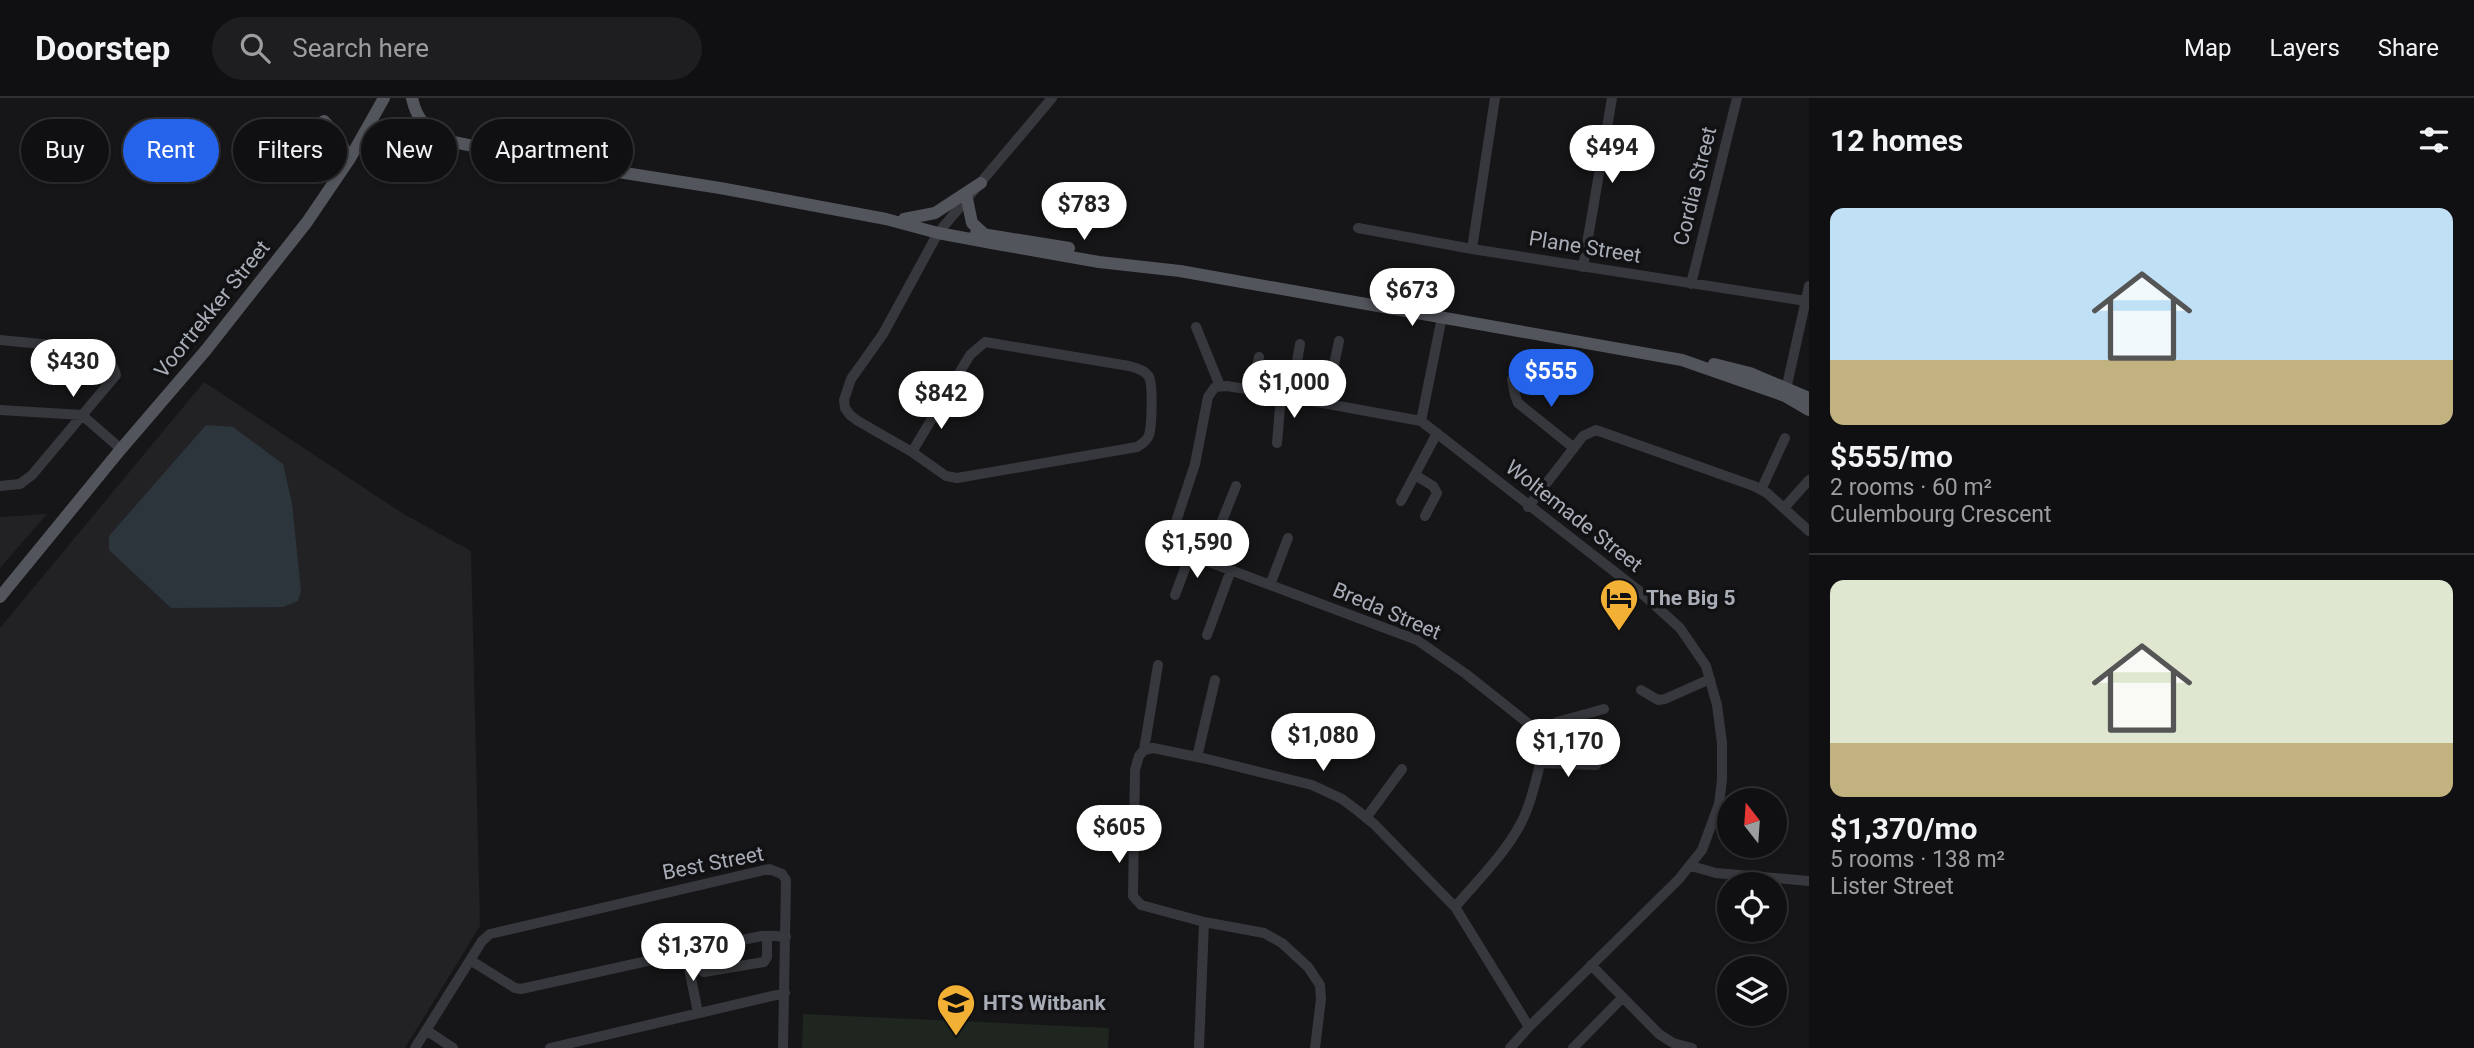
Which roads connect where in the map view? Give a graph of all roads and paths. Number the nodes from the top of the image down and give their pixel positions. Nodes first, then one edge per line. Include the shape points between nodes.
1 (384, 98) edge
2 (412, 98) edge
3 (1052, 98) edge
4 (1494, 98) edge
5 (1612, 98) edge
6 (1737, 98) edge
7 (372, 119) edge
8 (420, 119) edge
9 (361, 138) edge
10 (457, 143) edge
11 (347, 156) edge
12 (349, 160) junction
13 (981, 183) junction
14 (967, 199) junction
15 (886, 219) junction
16 (1358, 228) dead end
17 (941, 230) junction
18 (983, 233) junction
19 (1472, 249) junction
20 (1142, 265) junction
21 (1583, 267) junction
22 (1691, 284) junction
23 (1809, 286) edge
24 (1806, 301) junction
25 (1442, 317) junction
26 (1196, 327) dead end
27 (0, 340) edge
28 (1339, 341) dead end
29 (1300, 344) dead end
30 (1259, 357) dead end
31 (1513, 379) dead end
32 (1220, 386) junction
33 (1252, 390) junction
34 (1786, 392) junction
35 (1286, 396) junction
36 (1809, 398) edge
37 (1326, 402) junction
38 (0, 410) edge
39 (1809, 410) edge
40 (82, 415) junction
41 (1421, 421) junction
42 (1437, 433) junction
43 (1784, 438) dead end
44 (1277, 443) dead end
45 (1574, 448) junction
46 (121, 449) junction
47 (912, 452) junction
48 (1415, 475) junction
49 (1809, 480) edge
50 (0, 486) edge
51 (1236, 486) dead end
52 (1761, 490) junction
53 (1401, 501) dead end
54 (1528, 506) junction
55 (1784, 508) junction
56 (1425, 516) dead end
57 (1809, 531) edge
58 (1289, 538) dead end
59 (1190, 555) junction
60 (1206, 561) junction
61 (1231, 570) junction
62 (1270, 585) junction
63 (1175, 594) dead end
64 (0, 597) edge
65 (1207, 635) dead end
66 (1158, 666) dead end
67 (1710, 679) junction
68 (1214, 680) dead end
69 (1641, 690) dead end
70 (1604, 709) dead end
71 (1538, 734) junction
72 (1144, 750) junction
73 (1197, 757) junction
74 (1540, 763) junction
75 (1596, 765) dead end
76 (1402, 769) dead end
77 (1366, 818) junction
78 (1691, 866) junction
79 (1809, 881) edge
80 (1455, 907) junction
81 (1205, 922) junction
82 (767, 936) junction
83 (786, 937) junction
84 (470, 960) junction
85 (1591, 965) junction
86 (785, 993) junction
87 (1623, 997) junction
88 (698, 1013) junction
89 (1529, 1027) junction
90 (426, 1030) junction
91 (1666, 1040) junction
92 (415, 1048) edge
93 (453, 1048) edge
94 (550, 1048) edge
95 (783, 1048) edge
96 (1199, 1048) edge
97 (1315, 1048) edge
98 (1510, 1048) edge
99 (1573, 1048) edge
100 (1658, 1048) edge
101 (1692, 1048) edge

1 - 7 main road, Voortrekker Street
2 - 8 main road
3 - 13 street
4 - 19 street
5 - 21 street
6 - 22 street, Cordia Street
9 - 12 main road, Voortrekker Street
10 - 15 main road
11 - 12 main road
12 - 46 main road, Voortrekker Street via 307,222
13 - 14 street
13 - 15 main road via 935,213
14 - 17 street
14 - 18 main road via 972,223
15 - 17 main road
16 - 19 street, Plane Street
17 - 18 main road
17 - 20 main road via 1099,262
17 - 47 street via 883,334 851,379 844,401 850,415
18 - 20 main road
19 - 21 street, Plane Street
20 - 25 main road
21 - 22 street, Plane Street
22 - 24 street, Plane Street
23 - 24 street
24 - 34 street
25 - 34 main road via 1719,365 1750,373
25 - 41 street
26 - 32 street
27 - 40 street via 92,350 113,366 113,380
28 - 37 street
29 - 35 street
30 - 33 street
31 - 45 street via 1518,403
32 - 33 street
32 - 59 street via 1208,397 1195,464 1171,537 1177,550
33 - 35 street
34 - 36 main road
34 - 39 main road
35 - 37 street
35 - 44 street
37 - 41 street
38 - 40 street
40 - 46 street
40 - 50 street via 27,480
41 - 42 street, Woltemade Street
42 - 48 street
42 - 54 street, Woltemade Street
43 - 52 street
45 - 52 street via 1587,433 1602,431
45 - 54 street
46 - 64 main road, Voortrekker Street
47 - 47 street via 980,345 991,342 1129,366 1149,376 1149,434 1137,447 957,478
48 - 53 street
48 - 56 street via 1437,493
49 - 55 street
51 - 60 street
52 - 55 street
54 - 67 street, Woltemade Street via 1676,624 1692,643
55 - 57 street
58 - 62 street
59 - 60 street, Breda Street
59 - 63 street
60 - 61 street, Breda Street
61 - 62 street, Breda Street
61 - 65 street
62 - 71 street, Breda Street via 1429,647
66 - 72 street
67 - 69 street via 1665,699
67 - 78 street, Woltemade Street via 1722,743 1722,780 1710,833
68 - 73 street
70 - 71 street via 1557,722
71 - 74 street
72 - 73 street
72 - 81 street via 1135,770 1133,896 1141,905
73 - 77 street via 1312,785 1342,799
74 - 75 street
74 - 80 street via 1522,823
76 - 77 street
77 - 80 street
78 - 79 street via 1716,873
78 - 85 street, Woltemade Street
80 - 89 street
81 - 96 street
81 - 97 street via 1264,933 1308,967 1321,990
82 - 82 street via 706,947 700,956 702,970 707,973 764,962
82 - 83 street
83 - 84 street, Best Street via 786,880 777,870 769,869 500,930 482,941
83 - 86 street, Best Street
84 - 88 street via 521,989 679,954 688,963
84 - 90 street
85 - 87 street
85 - 89 street, Woltemade Street
86 - 88 street
86 - 95 street, Best Street
87 - 91 street
87 - 99 street
88 - 94 street
89 - 98 street, Woltemade Street
90 - 92 street
90 - 93 street
91 - 100 street
91 - 101 street

